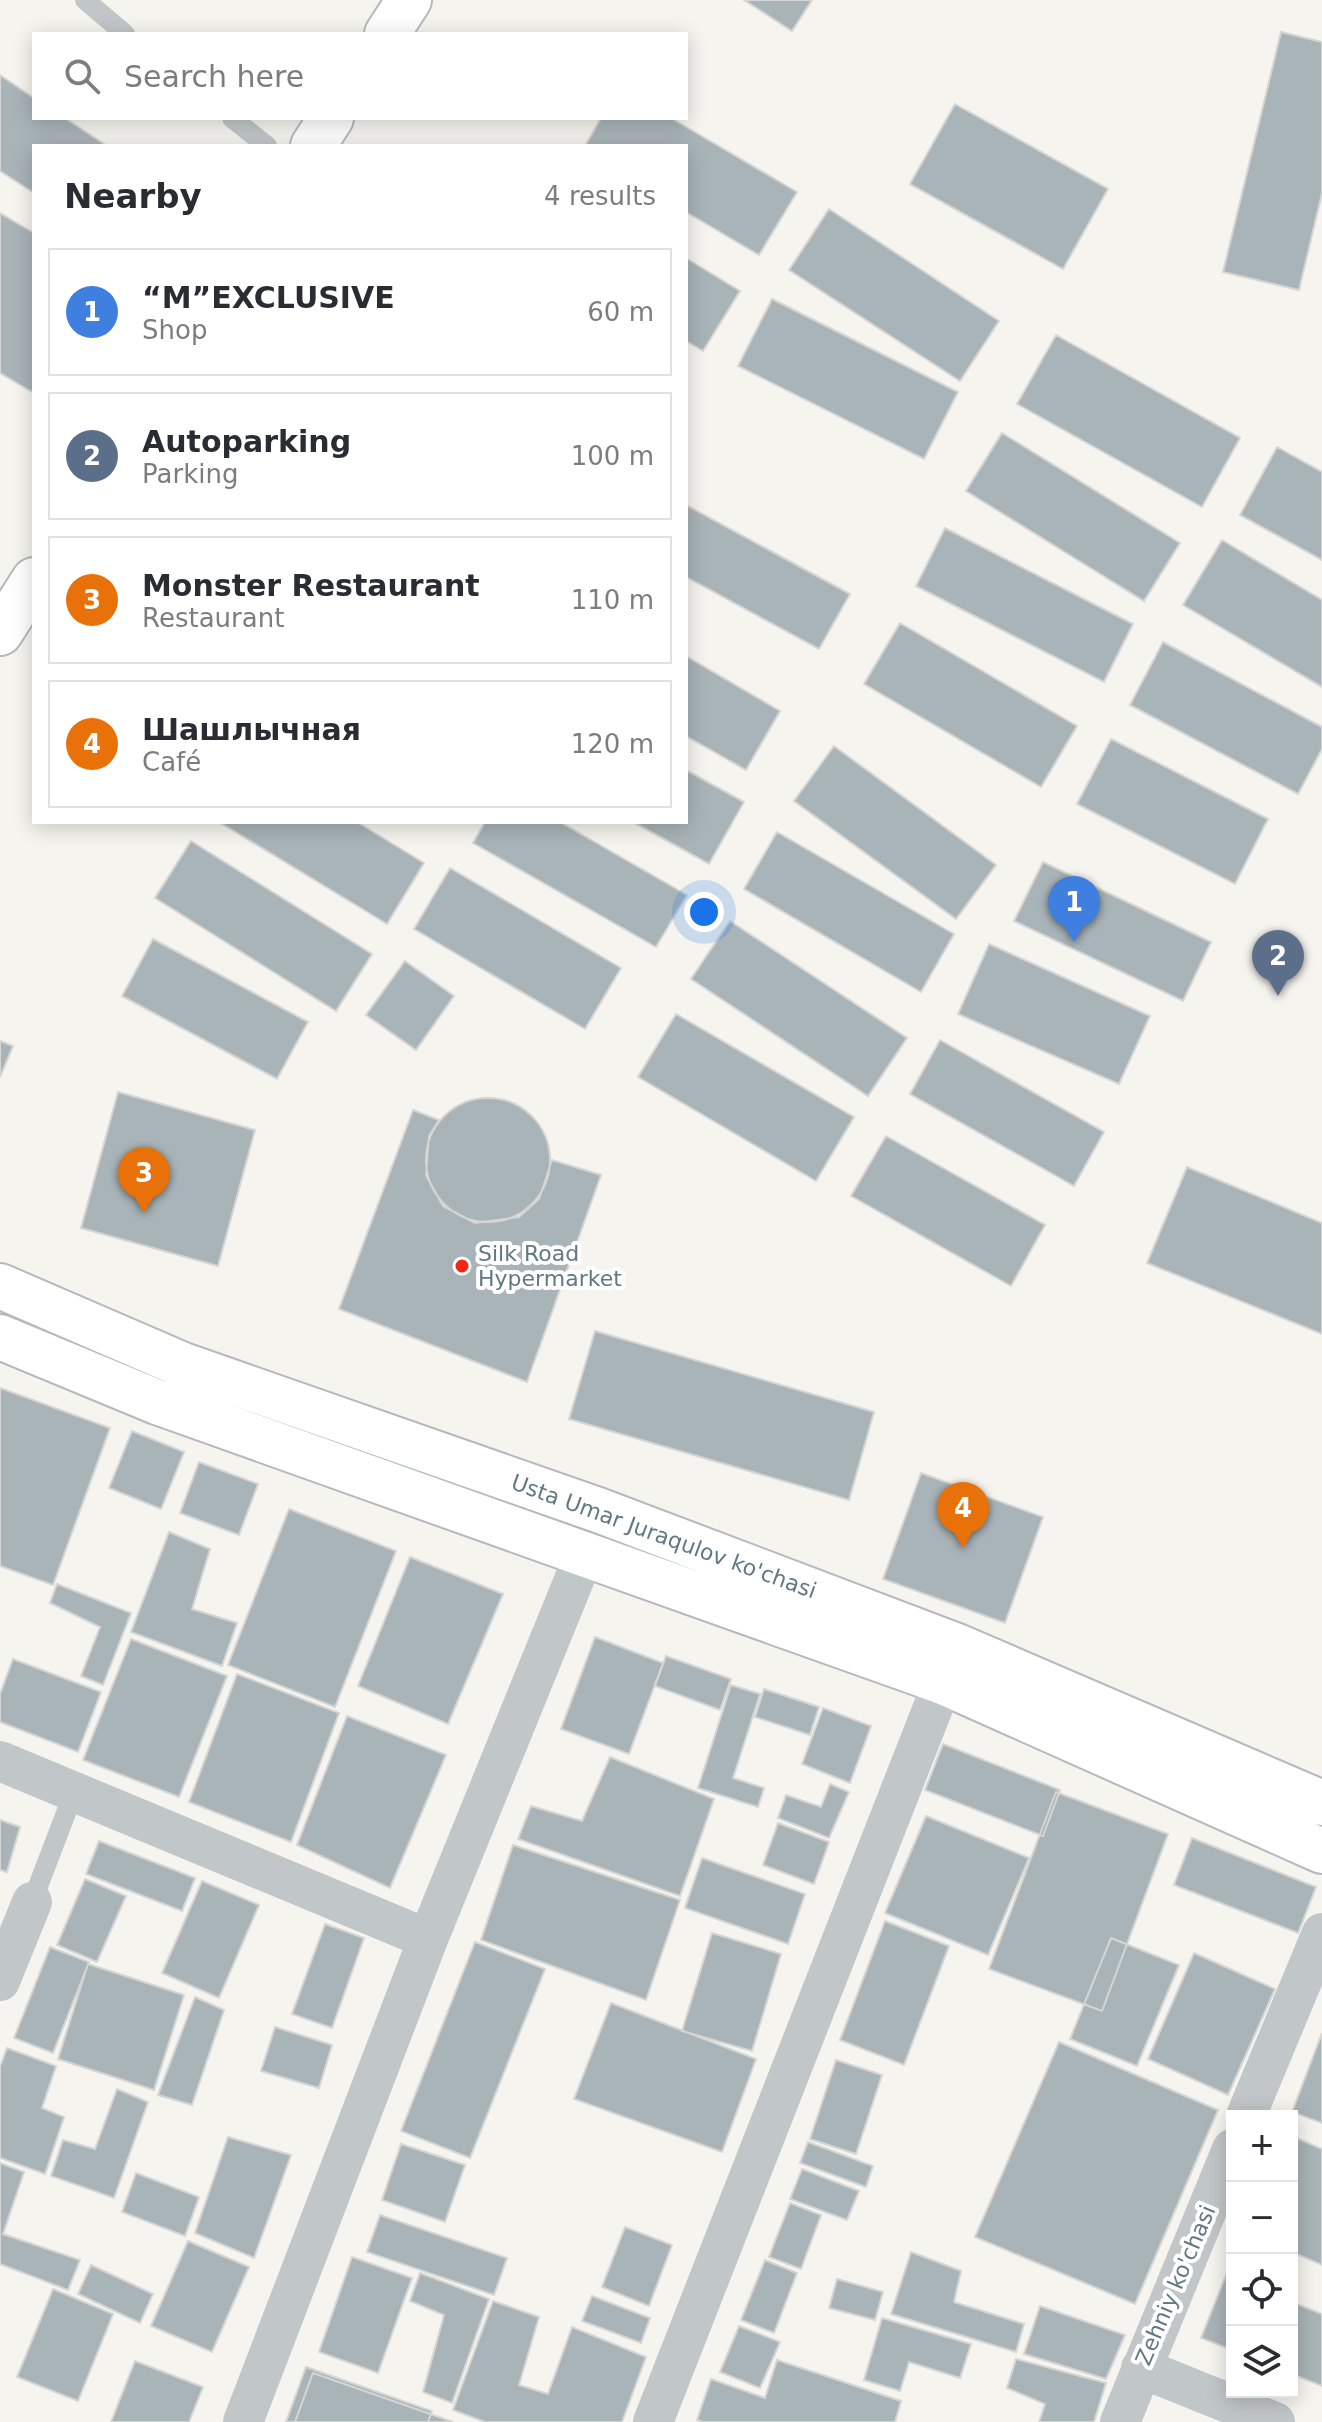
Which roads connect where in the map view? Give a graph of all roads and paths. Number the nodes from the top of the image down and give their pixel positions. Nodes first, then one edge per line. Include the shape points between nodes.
1 (85, 0) edge
2 (409, 0) edge
3 (123, 32) edge
4 (388, 32) edge
5 (234, 120) edge
6 (330, 120) edge
7 (264, 144) edge
8 (314, 144) edge
9 (32, 583) edge
10 (0, 633) edge
11 (0, 1286) edge
12 (0, 1337) edge
13 (585, 1553) junction
14 (943, 1682) junction
15 (0, 1761) edge
16 (74, 1792) junction
17 (1322, 1803) edge
18 (1322, 1851) edge
19 (32, 1902) joint
20 (1322, 1933) edge
21 (428, 1939) junction
22 (0, 1981) edge
23 (1248, 2110) edge
24 (1226, 2163) edge
25 (1141, 2368) junction
26 (243, 2422) edge
27 (653, 2422) edge
28 (1120, 2422) edge
29 (1275, 2422) edge

1 - 3 lane
2 - 4 main road
5 - 7 lane
6 - 8 main road
9 - 10 main road
11 - 17 main road, Usta Umar Juraqulov ko'chasi via 183,1365 598,1510 957,1646
12 - 13 main road, Usta Umar Juraqulov ko'chasi via 157,1402
13 - 14 main road, Usta Umar Juraqulov ko'chasi
13 - 21 street
14 - 18 main road, Usta Umar Juraqulov ko'chasi
14 - 27 street
15 - 16 street
16 - 19 lane
16 - 21 street
19 - 22 street
20 - 23 street
21 - 26 street
24 - 25 street, Zehniy ko'chasi
25 - 28 street, Zehniy ko'chasi
25 - 29 street

